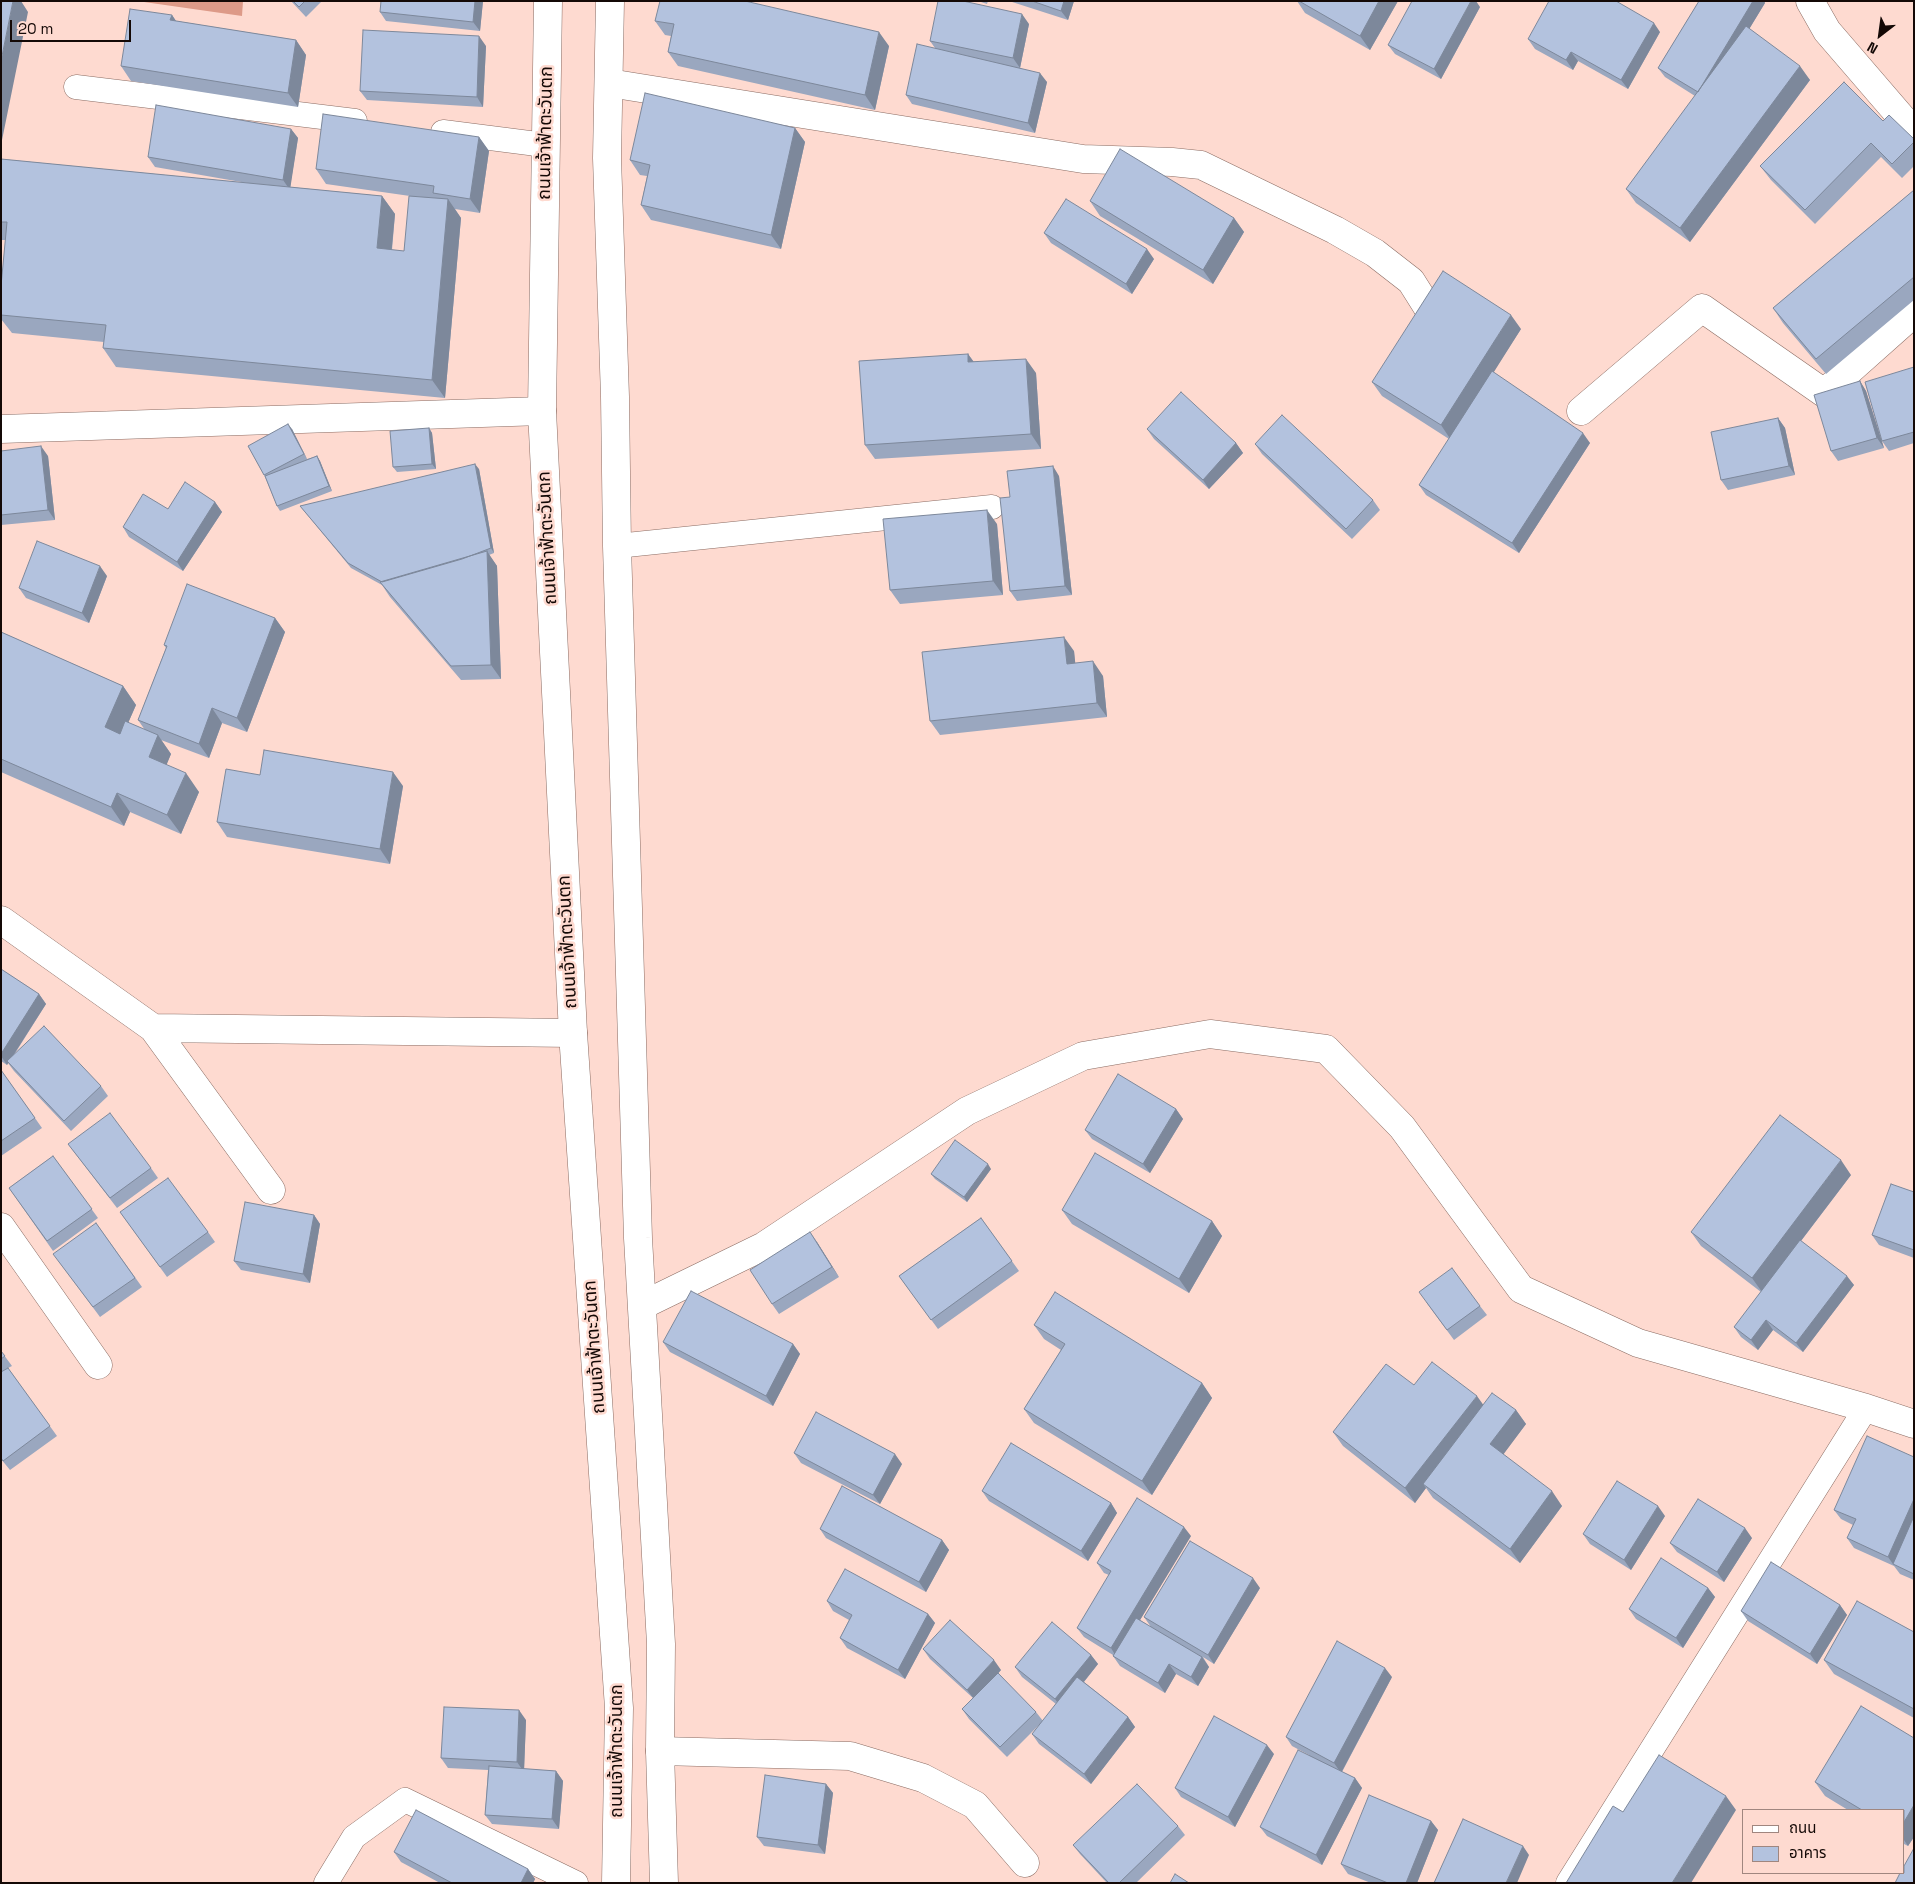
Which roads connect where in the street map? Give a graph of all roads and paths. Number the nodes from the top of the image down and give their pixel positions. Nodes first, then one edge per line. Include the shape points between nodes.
1 (548, 1) edge
2 (610, 1) edge
3 (1810, 1) edge
4 (609, 82) junction
5 (76, 87) dead end
6 (379, 124) edge
7 (418, 129) edge
8 (1914, 132) edge
9 (545, 145) junction
10 (1428, 308) edge
11 (1914, 313) edge
12 (542, 411) junction
13 (1581, 411) dead end
14 (1, 429) edge
15 (992, 508) dead end
16 (617, 546) junction
17 (1, 920) edge
18 (153, 1028) junction
19 (573, 1033) junction
20 (270, 1190) dead end
21 (1, 1227) edge
22 (643, 1305) junction
23 (98, 1365) dead end
24 (1866, 1408) junction
25 (1914, 1424) edge
26 (660, 1751) junction
27 (1024, 1862) dead end
28 (326, 1883) edge
29 (576, 1883) edge
30 (616, 1883) edge
31 (664, 1883) edge
32 (1568, 1883) edge

1 - 9 street, ถนนเจ้าฟ้าตะวันตก
2 - 4 street
3 - 8 street via 1828,31
4 - 10 street via 1083,159 1201,165 1375,253 1411,281
4 - 16 street via 607,158
5 - 6 lane
7 - 9 lane
9 - 12 street, ถนนเจ้าฟ้าตะวันตก
11 - 13 street via 1824,393 1702,308
12 - 14 street
12 - 19 street, ถนนเจ้าฟ้าตะวันตก
15 - 16 lane
16 - 22 street via 638,1238
17 - 18 street
18 - 19 street
18 - 20 street
19 - 30 street, ถนนเจ้าฟ้าตะวันตก via 619,1708
21 - 23 street
22 - 24 street via 764,1246 976,1107 1083,1056 1210,1034 1326,1049 1402,1127 1521,1289 1638,1343
22 - 26 street via 661,1644
24 - 25 street
24 - 32 lane
26 - 27 street via 850,1756 923,1778 976,1805
26 - 31 street
28 - 29 lane via 354,1837 405,1800

